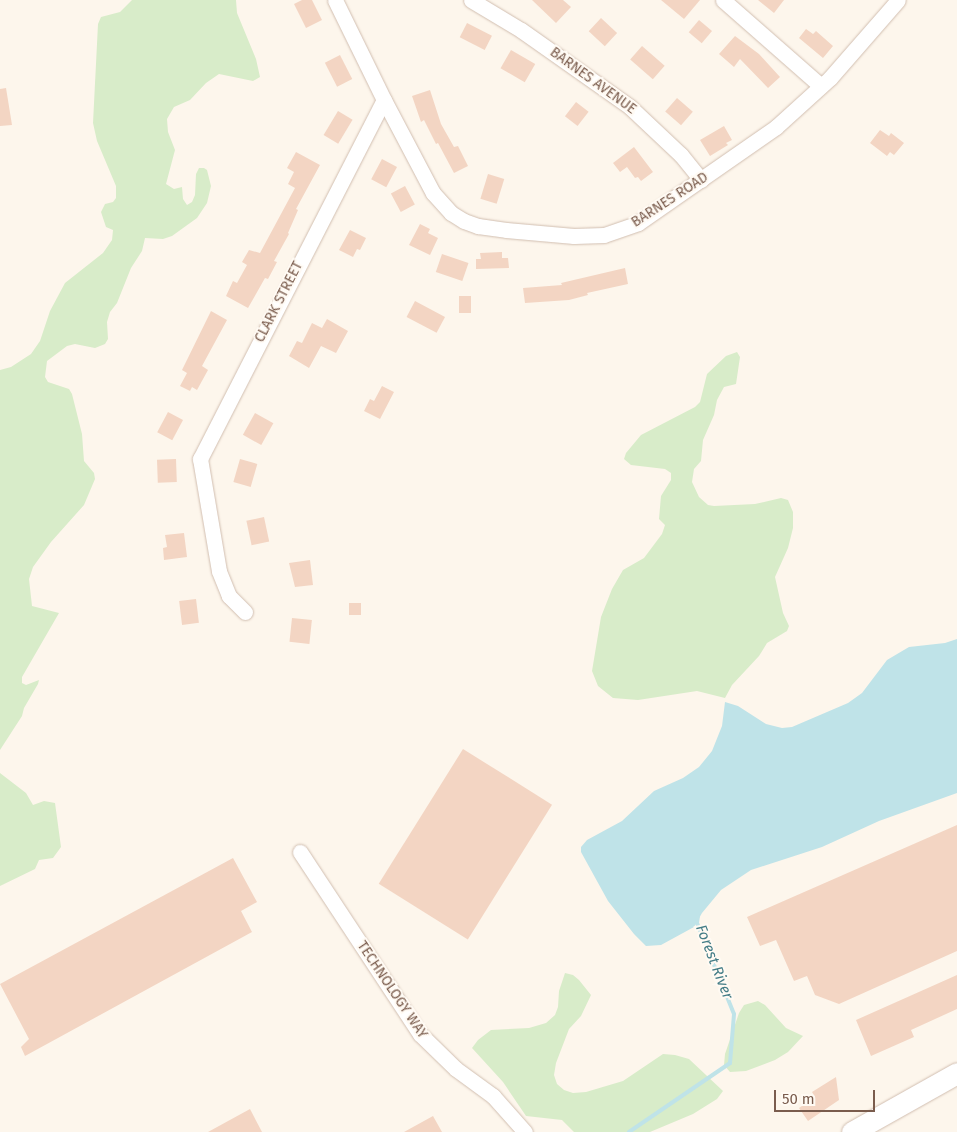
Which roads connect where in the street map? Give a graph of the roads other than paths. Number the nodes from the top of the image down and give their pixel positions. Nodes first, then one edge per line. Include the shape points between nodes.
1 (335, 0) edge
2 (471, 0) edge
3 (723, 0) edge
4 (898, 0) edge
5 (821, 86) junction
6 (384, 100) junction
7 (701, 180) junction
8 (245, 612) dead end
9 (300, 852) dead end
10 (957, 1072) edge
11 (525, 1132) edge
12 (852, 1132) edge

1 - 6 street
2 - 7 street, BARNES AVENUE via 521,30 630,107
3 - 5 street
4 - 5 street, BARNES ROAD
5 - 7 street, BARNES ROAD via 776,127
6 - 7 street, BARNES ROAD via 434,193 451,213 478,226 574,236 604,235 638,223
6 - 8 street, CLARK STREET via 200,459 219,571 229,596
9 - 11 street, TECHNOLOGY WAY via 420,1034 456,1069 493,1096
10 - 12 street

